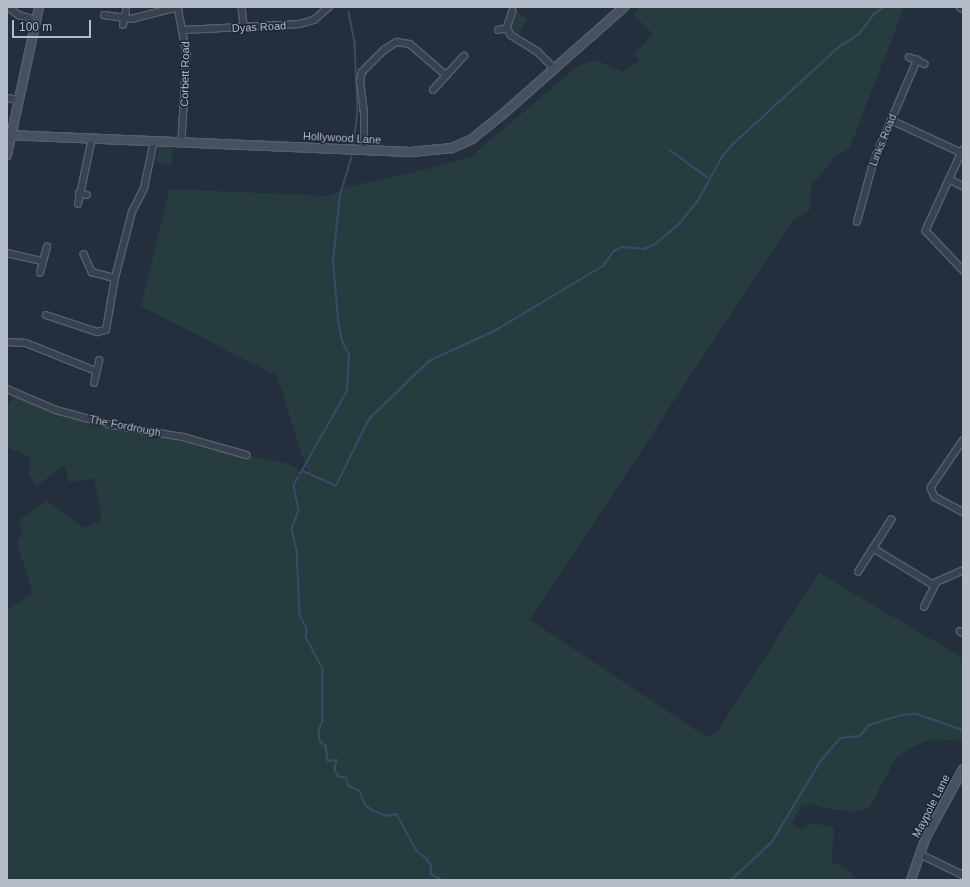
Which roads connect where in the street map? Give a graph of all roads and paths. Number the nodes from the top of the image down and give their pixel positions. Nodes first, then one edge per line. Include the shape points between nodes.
1 (8, 7) edge
2 (39, 7) edge
3 (178, 7) edge
4 (242, 7) edge
5 (328, 7) edge
6 (624, 7) edge
7 (960, 7) edge
8 (963, 9) edge
9 (126, 11) dead end
10 (513, 11) dead end
11 (104, 15) dead end
12 (125, 18) junction
13 (36, 20) junction
14 (124, 25) dead end
15 (244, 27) junction
16 (507, 28) junction
17 (184, 30) junction
18 (498, 30) dead end
19 (464, 56) dead end
20 (909, 57) dead end
21 (917, 60) junction
22 (925, 64) dead end
23 (555, 69) junction
24 (446, 75) junction
25 (433, 90) dead end
26 (7, 98) edge
27 (18, 100) junction
28 (891, 120) junction
29 (10, 136) edge
30 (92, 138) junction
31 (154, 141) junction
32 (182, 142) junction
33 (364, 150) junction
34 (962, 151) edge
35 (7, 155) edge
36 (949, 178) junction
37 (963, 186) edge
38 (79, 193) junction
39 (87, 195) dead end
40 (78, 204) dead end
41 (857, 222) dead end
42 (47, 247) dead end
43 (7, 253) edge
44 (84, 254) dead end
45 (43, 261) junction
46 (963, 270) edge
47 (40, 273) dead end
48 (115, 278) junction
49 (49, 323) dead end
50 (7, 342) edge
51 (99, 361) dead end
52 (96, 371) junction
53 (94, 383) dead end
54 (7, 389) edge
55 (963, 441) edge
56 (246, 455) dead end
57 (963, 512) edge
58 (891, 520) dead end
59 (873, 548) junction
60 (963, 570) edge
61 (858, 572) dead end
62 (935, 585) junction
63 (924, 607) dead end
64 (963, 770) edge
65 (920, 854) junction
66 (963, 875) edge
67 (911, 880) edge

1 - 13 street via 19,15
2 - 13 street
3 - 12 street
3 - 17 street, Corbett Road
4 - 15 street
5 - 15 street, Dyas Road via 314,20 300,24
6 - 23 street, Hollywood Lane
7 - 8 street
9 - 12 street
10 - 16 street
11 - 12 street
12 - 14 street
13 - 27 street
15 - 17 street, Dyas Road
16 - 18 street
16 - 23 street via 511,35 537,52
17 - 32 street, Corbett Road via 187,54
19 - 24 street
20 - 21 street
21 - 22 street
21 - 28 street, Links Road
23 - 33 street, Hollywood Lane via 484,129 460,145 428,151
24 - 25 street
24 - 33 street via 410,44 398,42 384,50 362,72 360,82 364,113
26 - 27 street
27 - 29 street
28 - 34 street
28 - 41 street, Links Road via 874,160
29 - 30 street, Hollywood Lane
29 - 35 street
30 - 31 street, Hollywood Lane
30 - 38 street
31 - 32 street, Hollywood Lane
31 - 48 street via 144,188 132,212
32 - 33 street, Hollywood Lane
34 - 36 street
36 - 37 street
36 - 46 street via 926,231
38 - 39 street
38 - 40 street
42 - 45 street
43 - 45 street
44 - 48 street via 92,272
45 - 47 street
48 - 49 street via 106,330 102,332 48,316
50 - 52 street via 26,343
51 - 52 street
52 - 53 street
54 - 56 street, The Fordrough via 56,410 105,424 182,437
55 - 57 street via 931,488 935,497
58 - 59 street
59 - 61 street
59 - 62 street
60 - 62 street
62 - 63 street
64 - 65 street, Maypole Lane via 934,820
65 - 66 street
65 - 67 street, Maypole Lane

